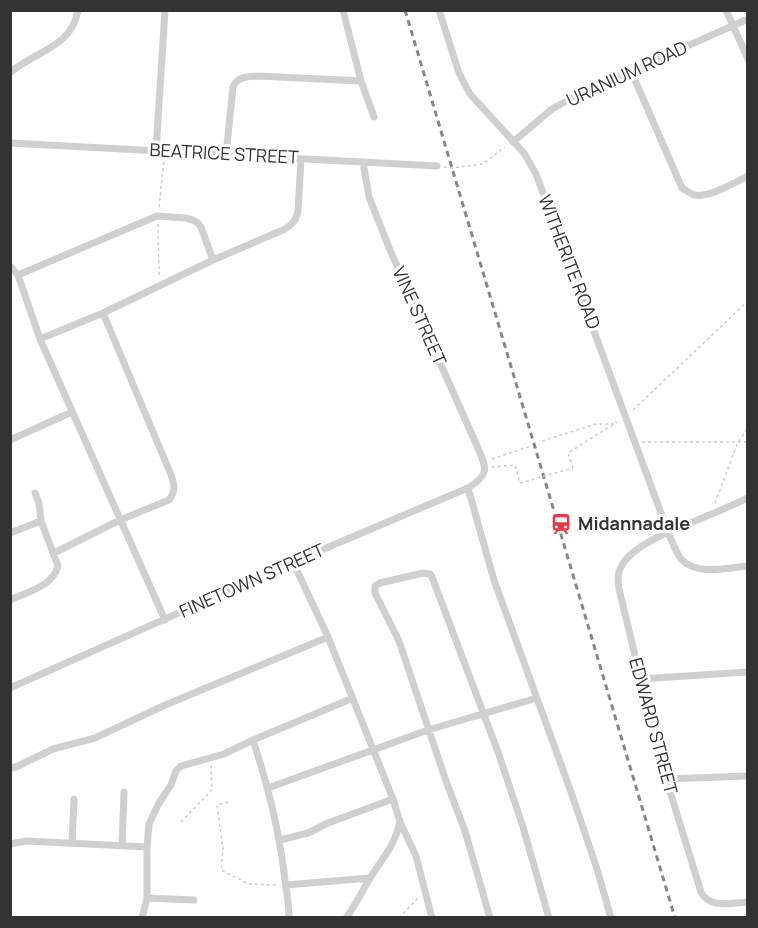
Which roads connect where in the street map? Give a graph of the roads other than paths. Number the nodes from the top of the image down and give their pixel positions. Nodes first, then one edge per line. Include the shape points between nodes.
1 (78, 10) edge
2 (165, 10) edge
3 (343, 10) edge
4 (440, 10) edge
5 (726, 10) edge
6 (747, 19) edge
7 (733, 26) junction
8 (747, 59) edge
9 (630, 71) junction
10 (10, 73) edge
11 (361, 81) junction
12 (374, 117) dead end
13 (513, 142) junction
14 (10, 143) edge
15 (156, 151) junction
16 (226, 154) junction
17 (301, 159) junction
18 (363, 162) junction
19 (437, 166) road end
20 (747, 176) edge
21 (213, 260) junction
22 (10, 266) edge
23 (18, 276) junction
24 (103, 313) junction
25 (40, 339) junction
26 (72, 412) junction
27 (11, 439) edge
28 (485, 465) joint
29 (468, 488) junction
30 (35, 494) dead end
31 (747, 498) edge
32 (120, 520) junction
33 (41, 521) junction
34 (668, 532) junction
35 (10, 533) edge
36 (54, 553) junction
37 (293, 562) junction
38 (747, 566) edge
39 (10, 600) edge
40 (165, 620) junction
41 (328, 637) junction
42 (747, 672) edge
43 (640, 678) junction
44 (10, 687) edge
45 (353, 698) junction
46 (537, 698) junction
47 (484, 714) junction
48 (428, 730) junction
49 (253, 740) junction
50 (373, 750) junction
51 (10, 768) edge
52 (747, 776) edge
53 (666, 779) junction
54 (268, 788) junction
55 (124, 792) dead end
56 (74, 799) dead end
57 (393, 800) junction
58 (400, 822) junction
59 (280, 840) junction
60 (72, 843) junction
61 (10, 844) edge
62 (122, 846) junction
63 (147, 848) junction
64 (370, 878) junction
65 (286, 885) junction
66 (147, 898) junction
67 (194, 900) dead end
68 (747, 902) edge
69 (142, 918) edge
70 (290, 918) edge
71 (346, 918) edge
72 (432, 918) edge
73 (490, 918) edge
74 (549, 918) edge
75 (610, 918) edge

1 - 10 street via 65,38
2 - 15 street
3 - 11 street
4 - 13 street, WITHERITE ROAD via 463,82
5 - 7 street
6 - 7 street, URANIUM ROAD
7 - 8 street
7 - 9 street, URANIUM ROAD
9 - 13 street, URANIUM ROAD via 552,109
9 - 20 street via 682,188 697,195 707,194
11 - 12 street
11 - 16 street via 241,78 235,82 231,100
13 - 34 street, WITHERITE ROAD via 536,174
14 - 15 street, BEATRICE STREET
15 - 16 street, BEATRICE STREET
16 - 17 street, BEATRICE STREET
17 - 18 street, BEATRICE STREET
17 - 21 street via 298,211 291,225
18 - 19 street, BEATRICE STREET
18 - 28 street, VINE STREET via 369,197 386,240
21 - 23 street via 198,223 157,216
21 - 24 street
22 - 23 street
23 - 25 street
24 - 25 street
24 - 32 street via 174,489 168,501
25 - 26 street
26 - 27 street
26 - 32 street
28 - 29 street, FINETOWN STREET via 479,481
29 - 37 street, FINETOWN STREET
29 - 46 street via 494,580
30 - 33 street
31 - 34 street, EDWARD STREET
32 - 36 street
32 - 40 street
33 - 35 street
33 - 36 street
34 - 38 street, WITHERITE ROAD via 679,555 692,566
34 - 43 street, EDWARD STREET via 630,554 618,576
36 - 39 street via 58,566 53,578
37 - 40 street, FINETOWN STREET
37 - 41 street
40 - 44 street, FINETOWN STREET
41 - 45 street
41 - 51 street via 95,738 53,749
42 - 43 street
43 - 53 street, EDWARD STREET
45 - 49 street
45 - 50 street
46 - 47 street
46 - 75 street via 597,869
47 - 48 street
47 - 48 street via 430,574 380,583 375,586 375,593 399,641
47 - 74 street
48 - 50 street
48 - 73 street via 465,831
49 - 54 street
49 - 63 street via 211,759 184,764 176,771 150,821
50 - 54 street
50 - 57 street
52 - 53 street
53 - 68 street, EDWARD STREET via 703,895 712,903
54 - 59 street
55 - 62 street
56 - 60 street
57 - 58 street
57 - 59 street
58 - 64 street via 392,846
58 - 72 street via 416,856
59 - 65 street
60 - 61 street
60 - 62 street
62 - 63 street
63 - 66 street
64 - 65 street
64 - 71 street
65 - 70 street
66 - 67 street
66 - 69 street

